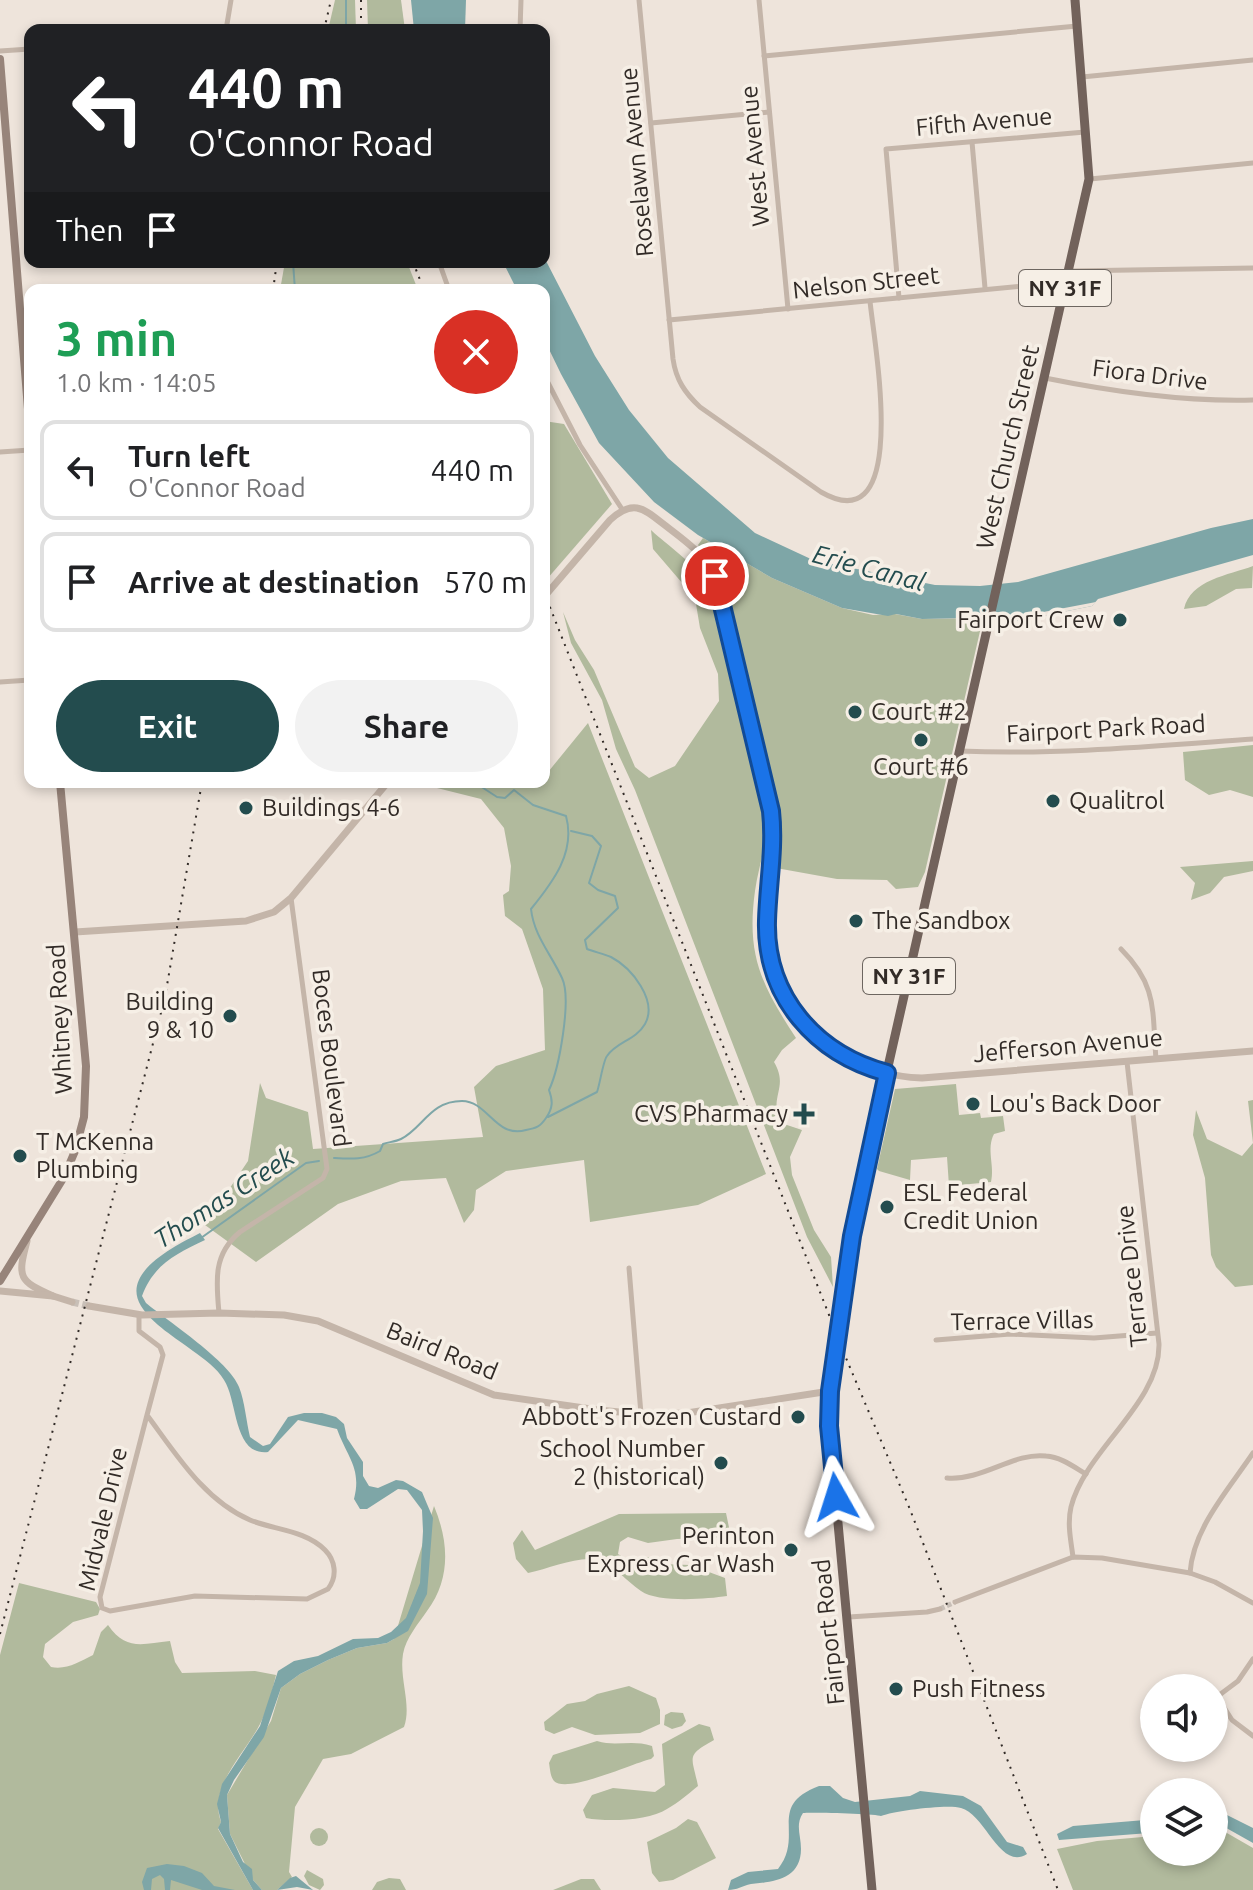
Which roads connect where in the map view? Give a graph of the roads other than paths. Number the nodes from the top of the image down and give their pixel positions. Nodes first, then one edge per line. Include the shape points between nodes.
1 (231, 0) edge
2 (521, 0) edge
3 (639, 0) edge
4 (759, 0) edge
5 (1075, 0) edge
6 (227, 24) edge
7 (520, 24) edge
8 (1077, 26) junction
9 (24, 49) edge
10 (0, 51) edge
11 (764, 56) junction
12 (0, 59) edge
13 (1253, 60) edge
14 (1081, 77) junction
15 (2, 106) edge
16 (769, 112) junction
17 (651, 123) junction
18 (1086, 132) junction
19 (972, 142) junction
20 (1253, 163) edge
21 (1089, 179) junction
22 (1253, 268) edge
23 (1068, 271) junction
24 (1066, 282) junction
25 (985, 289) junction
26 (899, 298) junction
27 (870, 301) junction
28 (788, 309) junction
29 (669, 320) junction
30 (24, 364) edge
31 (1044, 378) junction
32 (550, 387) edge
33 (1253, 400) edge
34 (24, 450) edge
35 (0, 452) edge
36 (622, 509) junction
37 (1000, 572) joint
38 (550, 590) edge
39 (24, 680) edge
40 (0, 682) edge
41 (1253, 739) edge
42 (960, 751) junction
43 (61, 788) edge
44 (383, 788) edge
45 (291, 898) junction
46 (75, 932) junction
47 (1121, 949) dead end
48 (1253, 1051) edge
49 (1156, 1059) junction
50 (1127, 1062) junction
51 (887, 1073) junction
52 (27, 1238) junction
53 (629, 1268) dead end
54 (0, 1281) edge
55 (0, 1291) edge
56 (53, 1296) junction
57 (72, 1302) tunnel mouth
58 (89, 1306) tunnel mouth
59 (219, 1313) junction
60 (140, 1315) junction
61 (1157, 1333) junction
62 (936, 1340) dead end
63 (830, 1391) junction
64 (641, 1414) junction
65 (147, 1415) junction
66 (1253, 1453) edge
67 (1244, 1466) junction
68 (1253, 1471) edge
69 (1086, 1474) junction
70 (947, 1478) dead end
71 (1073, 1557) junction
72 (1190, 1573) junction
73 (955, 1602) tunnel mouth
74 (1253, 1603) edge
75 (940, 1609) tunnel mouth
76 (849, 1617) junction
77 (1253, 1659) edge
78 (1228, 1689) edge
79 (1228, 1714) edge
80 (1253, 1736) edge
81 (872, 1890) edge

1 - 6 street
2 - 7 street
3 - 17 street, Roselawn Avenue
4 - 11 street, West Avenue
5 - 8 main road, West Church Street / NY 31F
8 - 11 street
8 - 14 main road, West Church Street / NY 31F
9 - 10 street
11 - 16 street, West Avenue
12 - 15 main road
13 - 14 street
14 - 18 main road, West Church Street / NY 31F
15 - 30 main road
16 - 17 street
16 - 28 street, West Avenue
17 - 29 street, Roselawn Avenue
18 - 19 street, Fifth Avenue
18 - 21 main road, West Church Street / NY 31F
19 - 25 street
19 - 26 street, Fifth Avenue via 886,149
20 - 21 street
21 - 23 main road, West Church Street / NY 31F
22 - 23 street
23 - 24 main road, West Church Street / NY 31F
24 - 25 street, Nelson Street
24 - 31 main road, West Church Street / NY 31F
25 - 26 street, Nelson Street
26 - 27 street, Nelson Street
27 - 28 street, Nelson Street
27 - 29 street, Roselawn Avenue via 883,438 872,484 849,500 821,492 689,398 674,366
28 - 29 street, Nelson Street
31 - 33 street, Fiora Drive via 1109,391
31 - 37 main road, West Church Street / NY 31F
32 - 36 street
34 - 35 street
36 - 38 street
36 - 51 street, Jefferson Avenue via 643,509 680,537 704,558 719,586 771,811 768,947 781,990 805,1027 824,1044 851,1061
37 - 42 main road, Fairport Road / NY 31F
39 - 40 street
41 - 42 street, Fairport Park Road via 1093,751
42 - 51 main road, Fairport Road / NY 31F
43 - 46 main road, Whitney Road
44 - 45 street
45 - 46 street via 274,912 246,921
45 - 59 street, Boces Boulevard via 326,1174 229,1243 216,1274
46 - 52 main road, Whitney Road via 86,1066 84,1117 71,1165
47 - 49 street via 1149,985
48 - 49 street, Jefferson Avenue
49 - 50 street, Jefferson Avenue
50 - 51 street, Jefferson Avenue via 922,1078
50 - 61 street, Terrace Drive
51 - 63 main road, Fairport Road / NY 31F via 852,1236
52 - 54 main road, Whitney Road
52 - 56 street via 22,1275 29,1285
53 - 64 street
55 - 56 street
56 - 57 street
58 - 60 street, Baird Road
59 - 60 street, Baird Road
59 - 64 street, Baird Road via 274,1313 318,1321 494,1395
60 - 65 street, Midvale Drive via 139,1331 163,1355
61 - 62 street, Terrace Villas
61 - 69 street, Terrace Drive via 1153,1375
63 - 64 street, Baird Road via 715,1410
63 - 76 main road, Fairport Road / NY 31F via 831,1454
65 - 65 street, Midvale Drive via 100,1597 102,1608 195,1596 296,1600 328,1589 334,1572 327,1552 298,1534 251,1520 217,1498 193,1476
66 - 67 street
67 - 68 street
67 - 72 street via 1202,1531
69 - 70 street via 1038,1456 961,1479
69 - 71 street, Terrace Drive via 1071,1509
71 - 72 street
71 - 73 street
72 - 74 street
75 - 76 street
76 - 81 main road, Fairport Road / NY 31F
77 - 78 street
79 - 80 street

